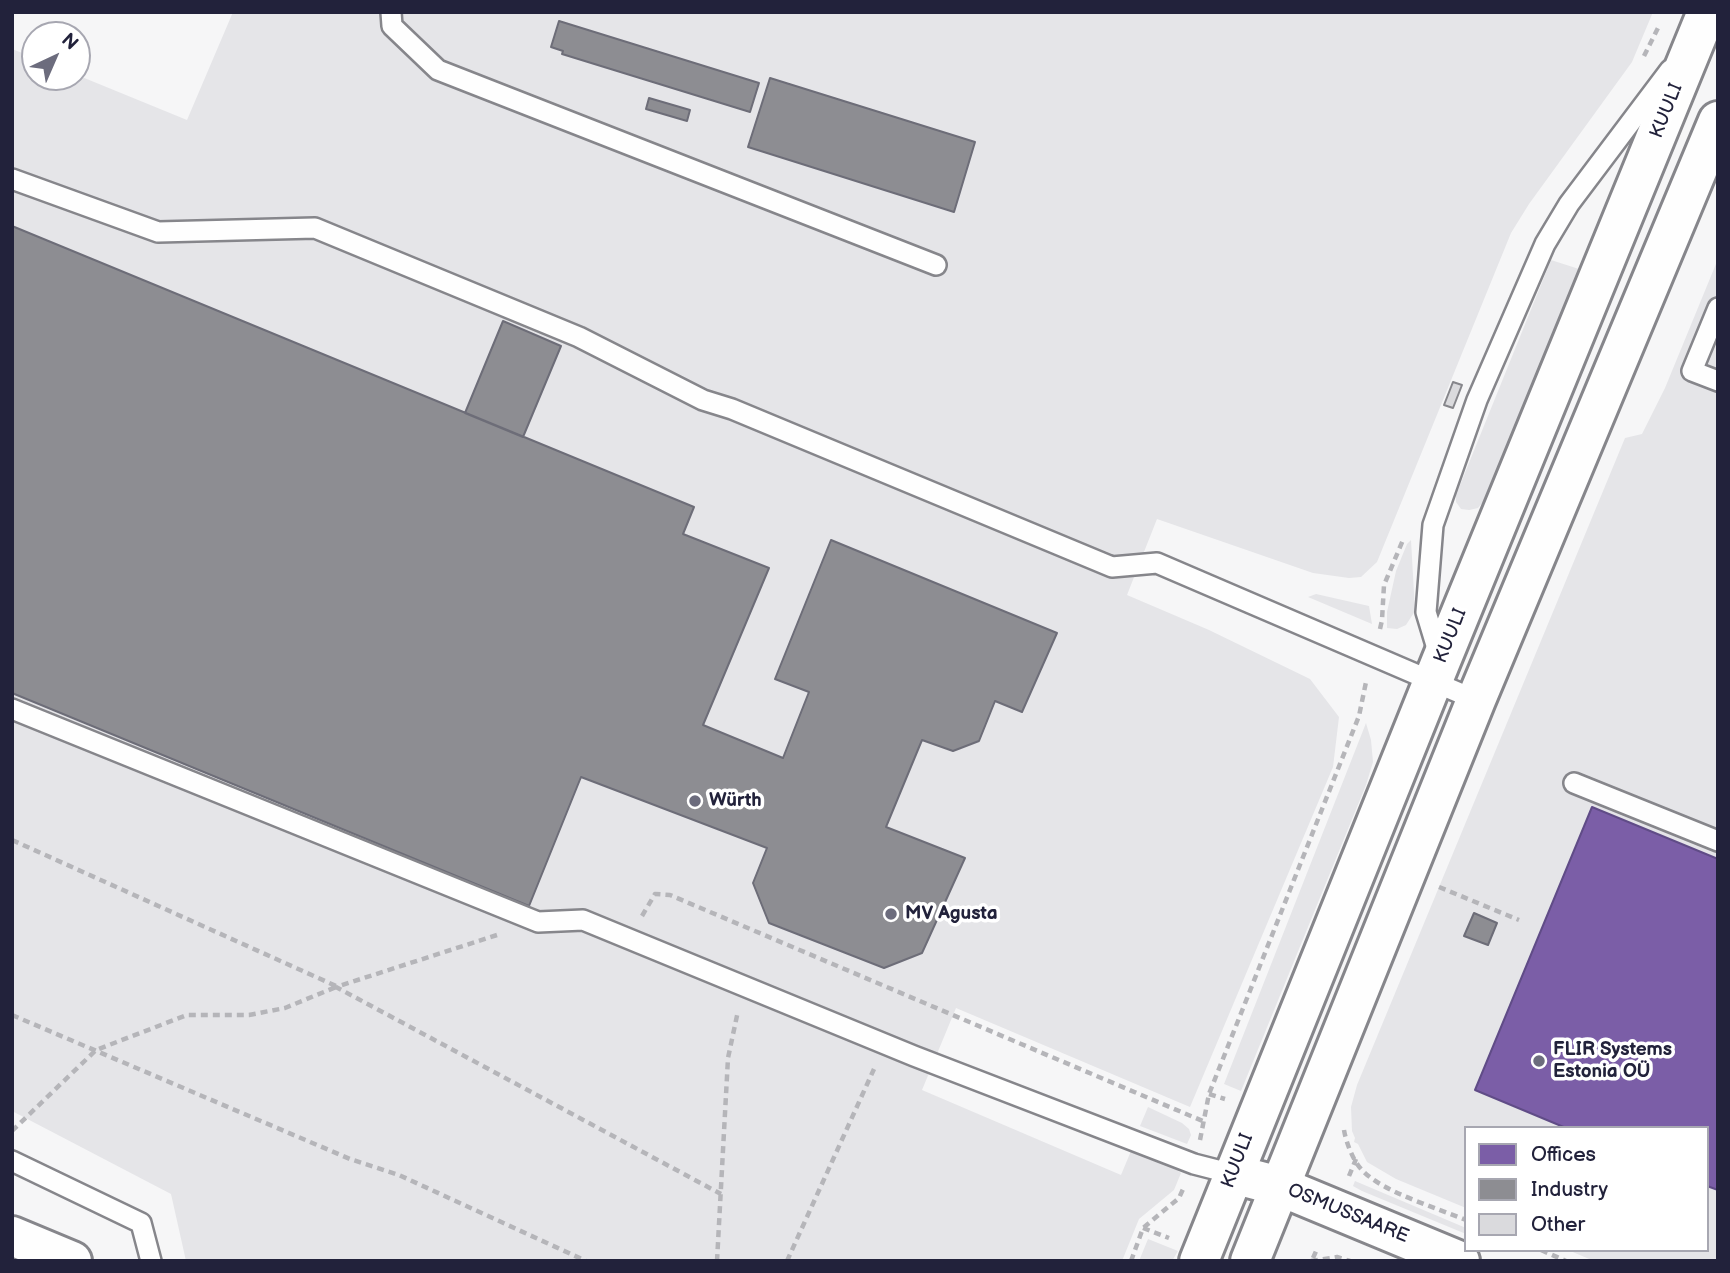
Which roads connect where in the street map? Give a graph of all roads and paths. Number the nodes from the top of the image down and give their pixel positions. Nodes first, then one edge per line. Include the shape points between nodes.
1 (391, 12) edge
2 (1703, 21) edge
3 (1717, 122) edge
4 (12, 179) edge
5 (936, 265) dead end
6 (1718, 308) edge
7 (1718, 381) edge
8 (1437, 671) junction
9 (1476, 700) junction
10 (12, 709) edge
11 (1574, 783) dead end
12 (12, 840) edge
13 (1718, 841) edge
14 (1432, 884) dead end
15 (1519, 920) dead end
16 (538, 922) junction
17 (629, 938) junction
18 (746, 986) junction
19 (336, 987) junction
20 (12, 1015) edge
21 (886, 1043) junction
22 (96, 1050) junction
23 (1342, 1120) dead end
24 (1205, 1122) dead end
25 (12, 1130) edge
26 (1356, 1159) junction
27 (12, 1161) edge
28 (1233, 1174) junction
29 (1349, 1175) dead end
30 (1279, 1186) junction
31 (721, 1194) junction
32 (1464, 1219) edge
33 (1143, 1228) dead end
34 (12, 1236) edge
35 (1186, 1250) edge
36 (1317, 1250) dead end
37 (1546, 1252) edge
38 (1312, 1260) edge
39 (72, 1261) edge
40 (151, 1261) edge
41 (586, 1261) edge
42 (717, 1261) edge
43 (787, 1261) edge
44 (1250, 1261) edge
45 (1350, 1261) edge
46 (1460, 1261) edge
47 (1566, 1261) edge

1 - 5 lane via 392,26 438,70
2 - 8 main road, KUULI
2 - 8 lane via 1569,204 1545,244 1477,400 1433,525 1426,612
3 - 9 main road
4 - 8 lane via 158,232 315,228 579,337 703,400 1112,567 1157,563
6 - 7 lane via 1692,371
8 - 9 lane
8 - 28 main road, KUULI
9 - 30 main road
10 - 16 lane
11 - 13 lane
12 - 19 path
14 - 15 path
16 - 17 lane via 583,920
16 - 19 path
17 - 18 lane
17 - 24 path via 655,894 670,895
18 - 21 lane
18 - 31 path via 728,1058
19 - 22 path via 285,1009 249,1015 187,1015
19 - 31 path
20 - 22 path
21 - 28 lane via 1194,1164
21 - 43 path
22 - 25 path
22 - 41 path via 351,1159 399,1175
23 - 26 path via 1343,1138
26 - 29 path
26 - 32 path via 1361,1169 1385,1187
27 - 40 lane via 141,1223
28 - 30 main road, OSMUSSAARE
28 - 35 main road, KUULI
30 - 44 main road
30 - 46 main road, OSMUSSAARE
31 - 42 path
33 - 35 path
34 - 39 main road
36 - 38 path
37 - 47 path
38 - 45 path via 1337,1257

